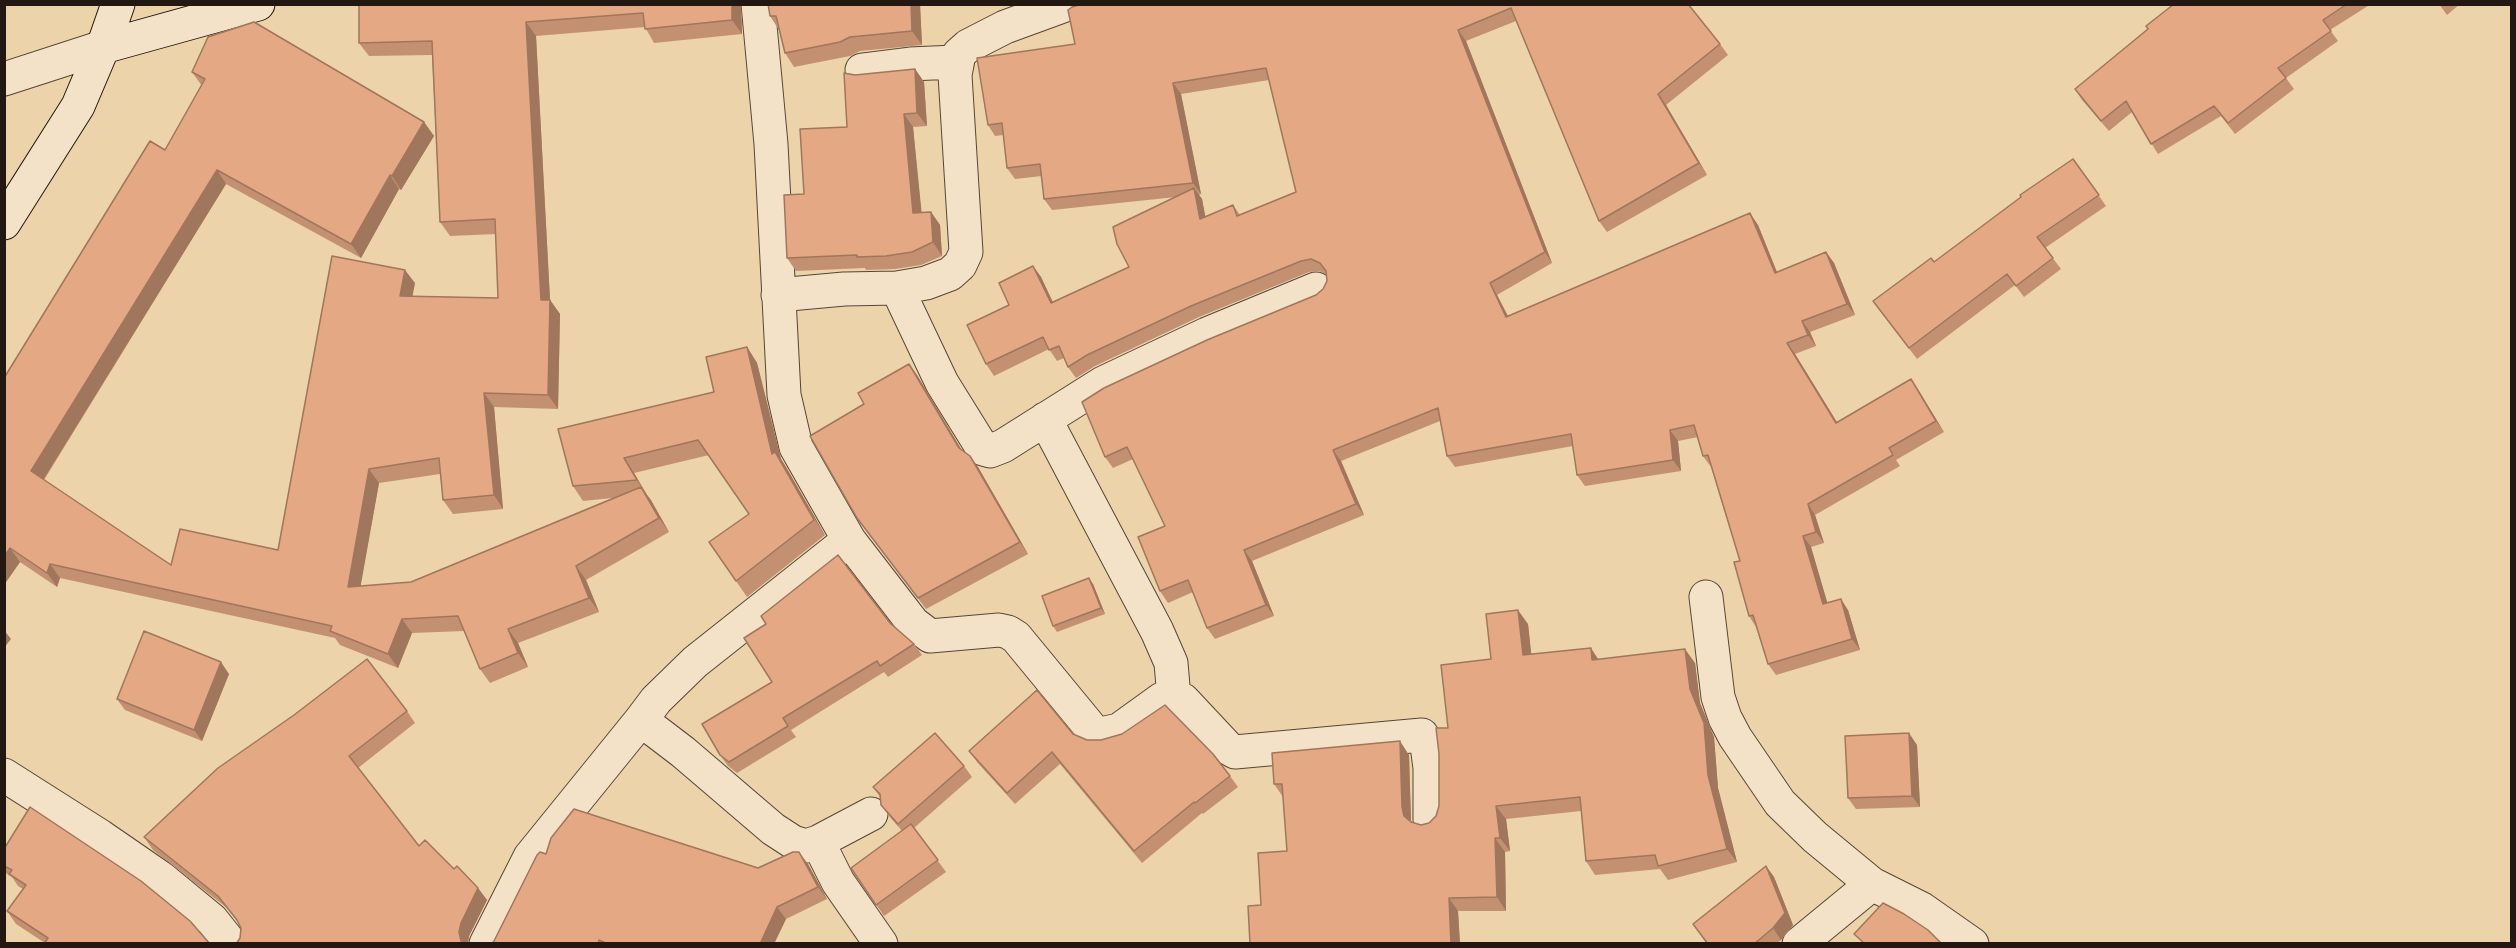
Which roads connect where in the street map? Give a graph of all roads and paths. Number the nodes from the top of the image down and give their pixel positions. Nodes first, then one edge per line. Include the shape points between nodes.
1 (118, 4) edge
2 (258, 4) edge
3 (758, 4) edge
4 (1068, 4) edge
5 (103, 47) junction
6 (956, 62) junction
7 (862, 70) dead end
8 (4, 80) edge
9 (4, 223) edge
10 (897, 288) junction
11 (1316, 289) dead end
12 (778, 295) junction
13 (1045, 419) junction
14 (849, 540) junction
15 (1706, 597) dead end
16 (1174, 698) junction
17 (641, 720) junction
18 (4, 775) edge
19 (871, 814) dead end
20 (1430, 820) edge
21 (818, 842) junction
22 (1872, 884) junction
23 (231, 944) edge
24 (486, 944) edge
25 (881, 944) edge
26 (1799, 944) edge
27 (1972, 944) edge

1 - 5 street
2 - 5 street
3 - 12 street via 771,144
4 - 6 street via 982,38 959,54
5 - 8 street
5 - 9 street via 78,106
6 - 7 street
6 - 10 street via 966,252 950,274
10 - 12 street
10 - 13 street via 942,383 983,448 990,451 1003,446
11 - 13 street via 1103,383
12 - 14 street via 784,395 795,447
13 - 16 street via 1157,632 1171,663
14 - 16 street via 913,623 930,636 999,630 1016,637 1095,733 1119,730 1162,699
14 - 17 street via 695,662
15 - 22 street via 1718,697 1735,737 1780,803
16 - 20 street via 1183,700 1235,752 1422,735 1430,768
17 - 21 street via 793,843 806,846
17 - 24 street via 530,857
18 - 23 street via 161,878 212,920
19 - 21 street
21 - 25 street via 838,882
22 - 26 street
22 - 27 street via 1922,909

